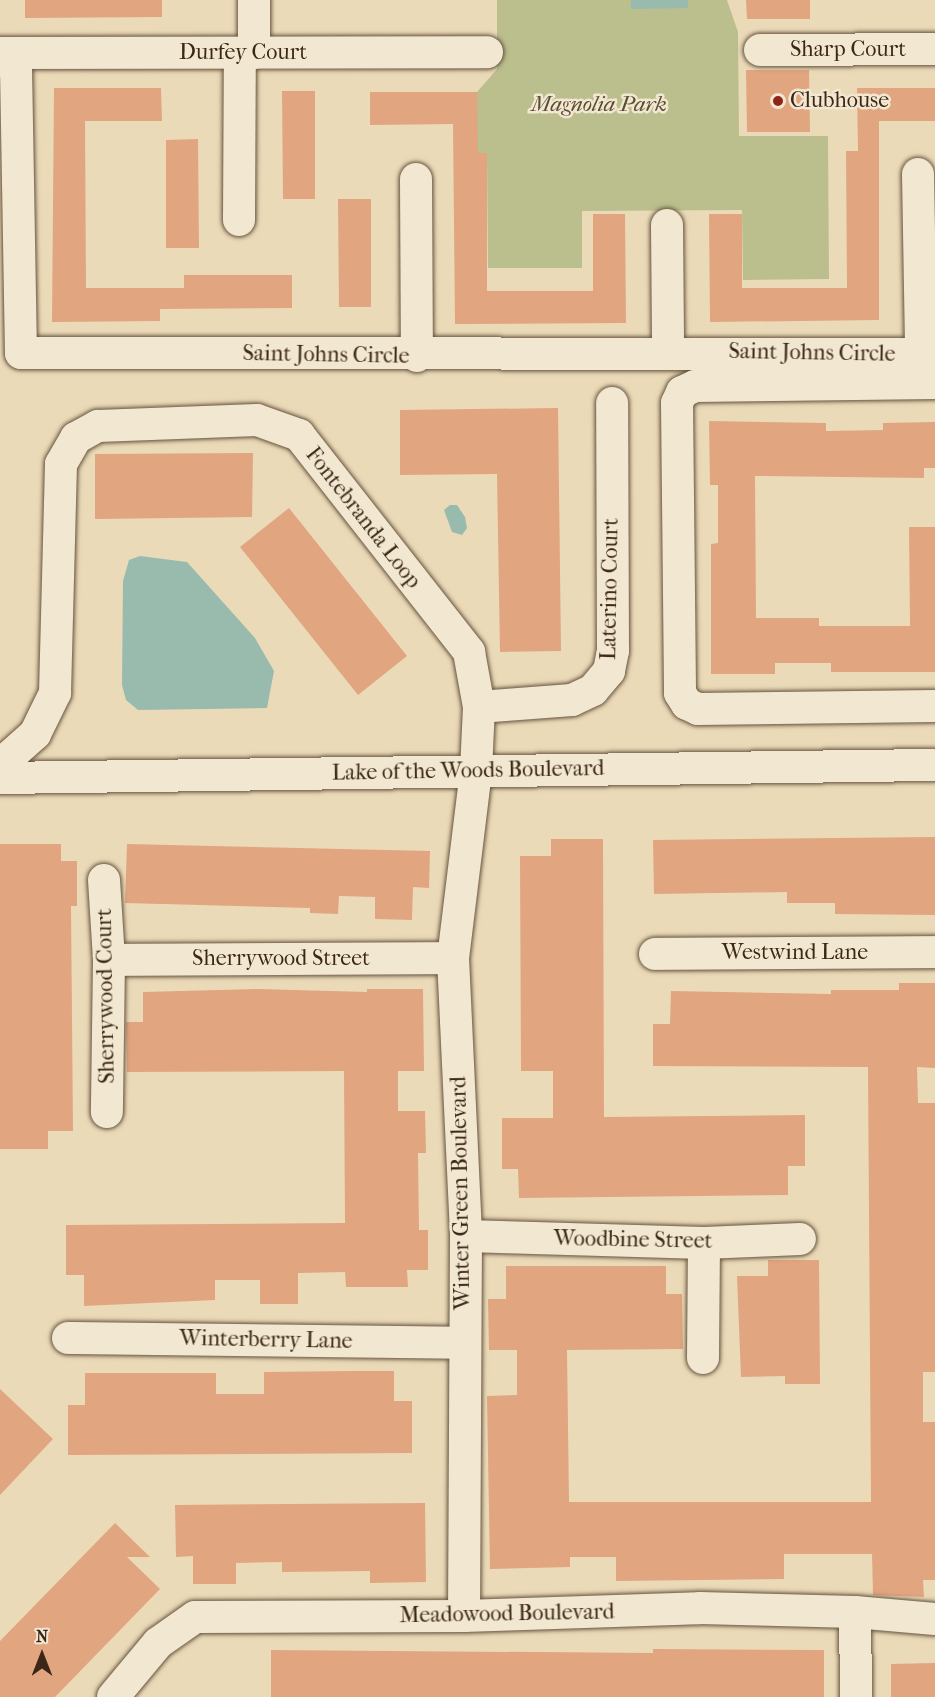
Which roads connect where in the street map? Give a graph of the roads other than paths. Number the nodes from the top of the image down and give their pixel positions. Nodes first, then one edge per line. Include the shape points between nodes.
1 (254, 0) edge
2 (760, 50) dead end
3 (935, 50) edge
4 (487, 52) dead end
5 (0, 53) edge
6 (247, 53) junction
7 (0, 58) edge
8 (918, 174) dead end
9 (416, 179) dead end
10 (239, 220) dead end
11 (667, 225) dead end
12 (668, 352) junction
13 (928, 354) edge
14 (417, 356) junction
15 (935, 383) edge
16 (612, 403) dead end
17 (935, 706) edge
18 (479, 707) junction
19 (0, 765) edge
20 (935, 765) edge
21 (476, 771) junction
22 (0, 778) edge
23 (104, 880) dead end
24 (935, 952) edge
25 (655, 954) dead end
26 (453, 958) junction
27 (109, 960) junction
28 (106, 1112) dead end
29 (466, 1236) junction
30 (800, 1239) dead end
31 (704, 1243) junction
32 (68, 1338) dead end
33 (464, 1343) junction
34 (703, 1358) dead end
35 (855, 1612) junction
36 (465, 1616) junction
37 (935, 1619) edge
38 (113, 1697) edge
39 (856, 1697) edge

1 - 6 street
2 - 3 street, Sharp Court
4 - 6 street, Durfey Court
5 - 6 street, Durfey Court
6 - 10 street
7 - 14 street, Saint Johns Circle via 16,68 21,353
8 - 13 street
9 - 14 street
11 - 12 street
12 - 13 street, Saint Johns Circle
12 - 14 street, Saint Johns Circle
15 - 17 street via 695,386 682,392 677,403 680,693 687,704 698,709
16 - 18 street, Laterino Court via 613,651 609,671 593,690 572,700
18 - 19 street, Fontebranda Loop via 469,652 299,435 257,420 98,426 76,438 61,464 55,693 35,734
18 - 21 street, Fontebranda Loop
20 - 21 street, Lake of the Woods Boulevard
21 - 22 street, Lake of the Woods Boulevard
21 - 26 street, Winter Green Boulevard
23 - 27 street, Sherrywood Court
24 - 25 street, Westwind Lane
26 - 27 street, Sherrywood Street
26 - 29 street, Winter Green Boulevard
27 - 28 street, Sherrywood Court
29 - 31 street, Woodbine Street
29 - 33 street, Winter Green Boulevard
30 - 31 street, Woodbine Street
31 - 34 street
32 - 33 street, Winterberry Lane
33 - 36 street, Winter Green Boulevard
35 - 36 street, Meadowood Boulevard via 700,1608
35 - 37 street, Meadowood Boulevard
35 - 39 street
36 - 38 street, Meadowood Boulevard via 195,1617 158,1643

